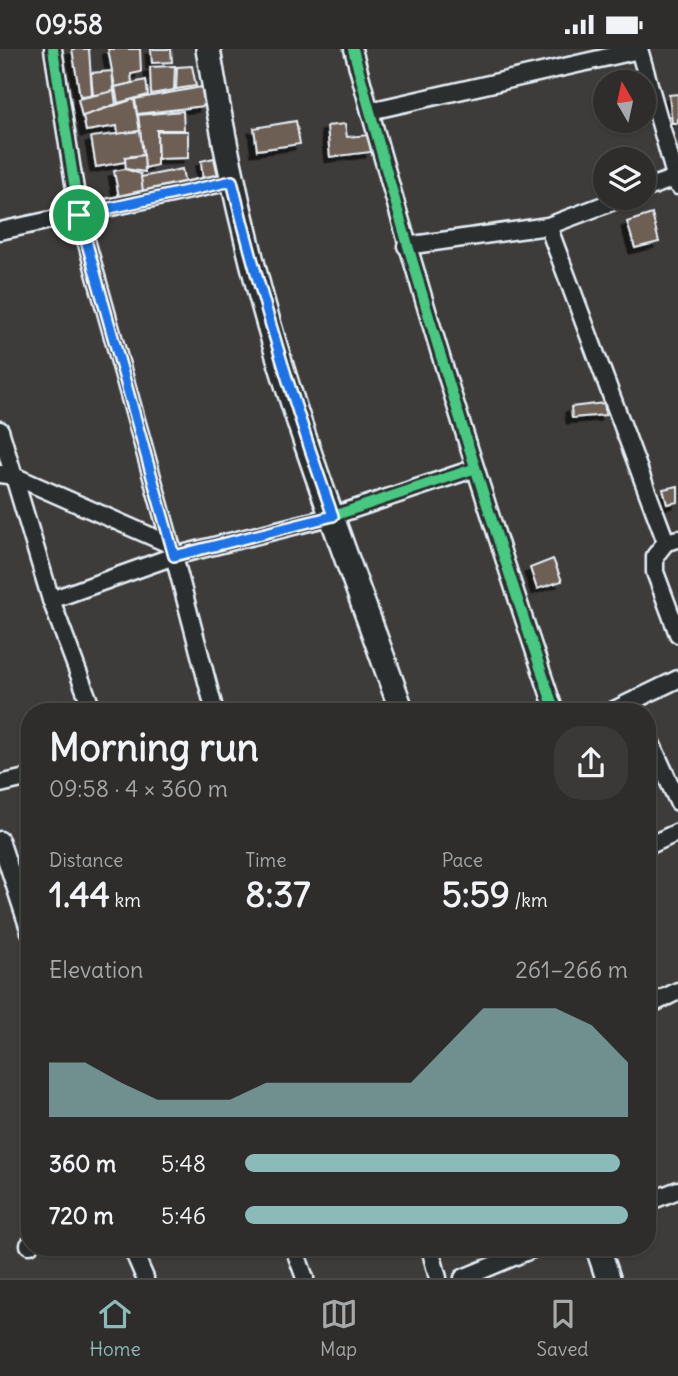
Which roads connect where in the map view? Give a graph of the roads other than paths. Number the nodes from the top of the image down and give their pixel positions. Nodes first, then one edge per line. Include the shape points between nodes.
1 (53, 49) edge
2 (208, 49) edge
3 (353, 49) edge
4 (639, 50) edge
5 (370, 111) junction
6 (232, 181) junction
7 (676, 182) edge
8 (656, 186) edge
9 (593, 209) edge
10 (79, 215) junction
11 (548, 226) junction
12 (0, 231) edge
13 (406, 246) junction
14 (0, 430) edge
15 (473, 469) junction
16 (7, 475) edge
17 (333, 516) junction
18 (672, 540) edge
19 (173, 550) junction
20 (51, 600) junction
21 (678, 634) edge
22 (678, 678) edge
23 (90, 703) edge
24 (213, 703) edge
25 (399, 703) edge
26 (552, 703) edge
27 (640, 703) edge
28 (656, 754) edge
29 (21, 779) edge
30 (0, 784) edge
31 (678, 802) edge
32 (678, 832) edge
33 (0, 839) edge
34 (656, 842) edge
35 (21, 894) edge
36 (678, 991) edge
37 (656, 1002) edge
38 (678, 1190) edge
39 (656, 1199) edge
40 (135, 1256) edge
41 (297, 1256) edge
42 (432, 1256) edge
43 (516, 1256) edge
44 (601, 1256) edge
45 (145, 1278) edge
46 (305, 1278) edge
47 (438, 1278) edge
48 (463, 1278) edge
49 (608, 1278) edge

1 - 10 street
2 - 6 main road
3 - 5 street
4 - 5 street
4 - 7 street
5 - 13 street
6 - 10 street
6 - 17 main road via 259,291
7 - 8 street
9 - 11 street
10 - 12 street
10 - 19 street
11 - 13 street
11 - 18 street
13 - 15 street
14 - 16 street
15 - 17 street
15 - 26 street
16 - 19 street
16 - 20 street
17 - 19 street
17 - 25 main road
18 - 21 street via 656,556 655,572
19 - 20 street
19 - 24 street
20 - 23 street
22 - 27 street
28 - 31 street
29 - 30 street
32 - 34 street
33 - 35 street
36 - 37 street
38 - 39 street
40 - 45 street
41 - 46 street
42 - 47 street
43 - 48 street
44 - 49 main road

